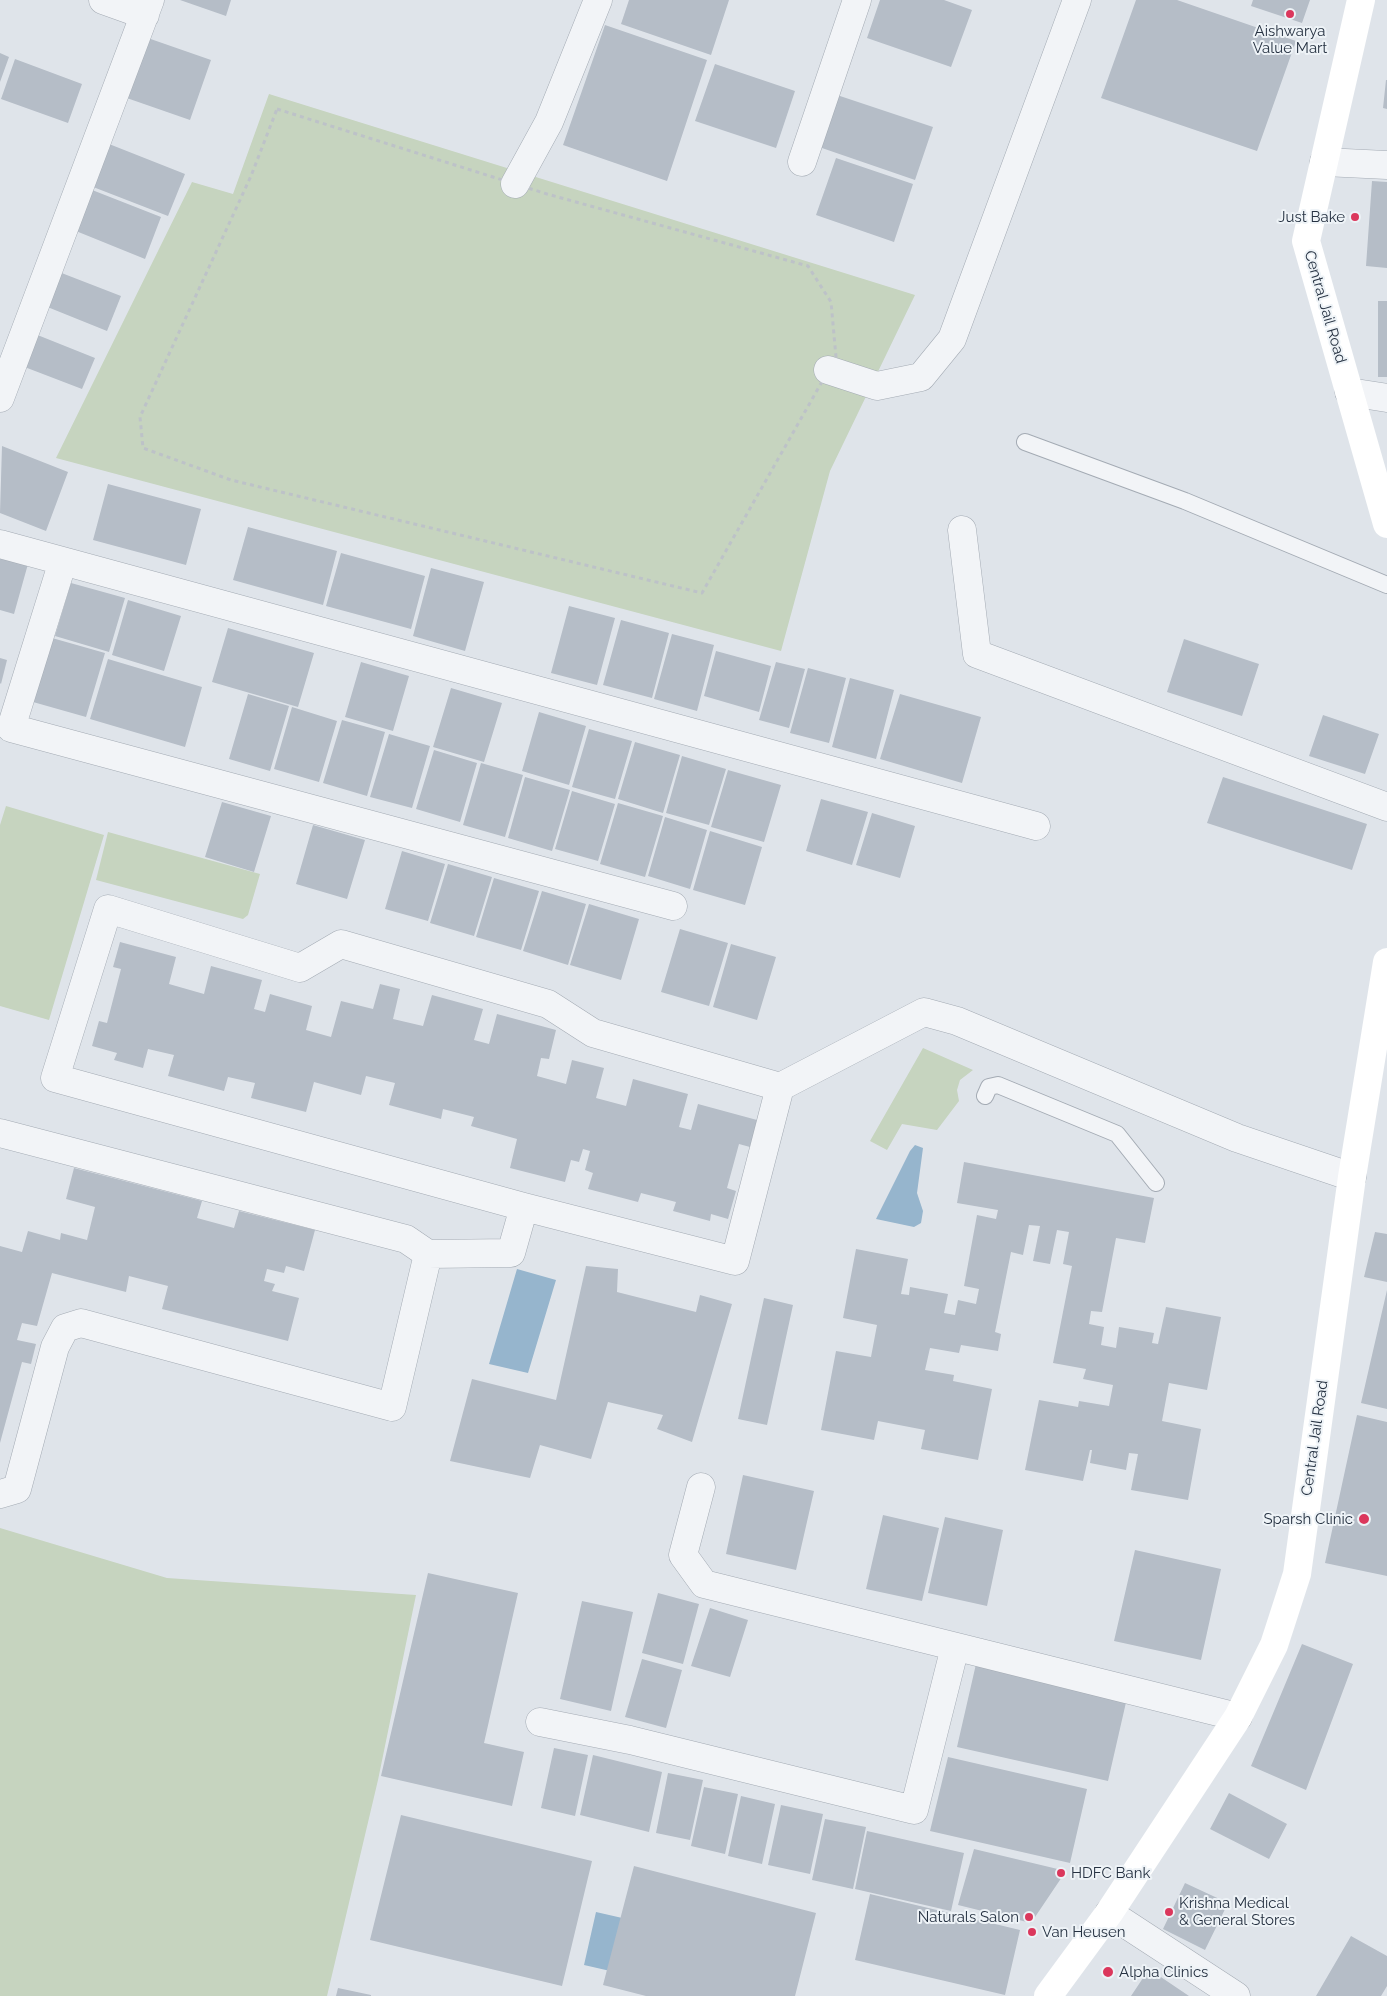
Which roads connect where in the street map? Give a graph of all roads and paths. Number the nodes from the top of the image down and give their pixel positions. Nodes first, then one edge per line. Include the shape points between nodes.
1 (104, 0) edge
2 (598, 0) edge
3 (857, 0) edge
4 (1077, 0) edge
5 (1361, 0) edge
6 (148, 8) edge
7 (802, 162) dead end
8 (1324, 162) junction
9 (1387, 165) edge
10 (514, 184) junction
11 (828, 370) junction
12 (1349, 392) junction
13 (0, 398) edge
14 (1387, 398) edge
15 (1025, 442) dead end
16 (1387, 524) edge
17 (962, 530) dead end
18 (0, 544) edge
19 (63, 561) junction
20 (1387, 585) edge
21 (1387, 807) edge
22 (1036, 826) dead end
23 (672, 906) dead end
24 (1387, 962) edge
25 (780, 1086) junction
26 (985, 1096) dead end
27 (0, 1133) edge
28 (1352, 1177) junction
29 (1156, 1183) dead end
30 (524, 1207) junction
31 (428, 1254) junction
32 (700, 1487) dead end
33 (0, 1494) edge
34 (955, 1646) junction
35 (1238, 1717) junction
36 (540, 1722) dead end
37 (1109, 1913) junction
38 (1048, 1996) edge
39 (1236, 1996) edge

1 - 6 street
2 - 10 street via 549,122
3 - 7 street
4 - 11 street via 952,339 921,377 877,386
5 - 8 main road, Central Jail Road
6 - 13 street
8 - 9 street
8 - 12 main road, Central Jail Road via 1306,241
10 - 11 path via 808,266 831,302 836,357
10 - 11 path via 277,109 251,176 140,417 143,448 231,480 702,593
12 - 14 street
12 - 16 main road, Central Jail Road
15 - 20 lane via 1185,501
17 - 21 street via 977,654
18 - 19 street
19 - 22 street
19 - 23 street via 12,728
24 - 28 main road, Central Jail Road
25 - 28 street via 924,1012 957,1021 1237,1138
25 - 30 street via 735,1261
25 - 30 street via 593,1033 548,1004 341,944 300,968 108,909 55,1078
26 - 29 lane via 989,1087 998,1085 1117,1134
27 - 31 street via 406,1239
28 - 35 main road, Central Jail Road via 1297,1574 1274,1645
30 - 31 street via 511,1253
31 - 33 street via 392,1407 81,1323 65,1328 55,1347 17,1489
32 - 34 street via 683,1555 704,1584
34 - 35 street
34 - 36 street via 914,1810 630,1740
35 - 37 main road, Central Jail Road
37 - 38 main road, Central Jail Road
37 - 39 street

